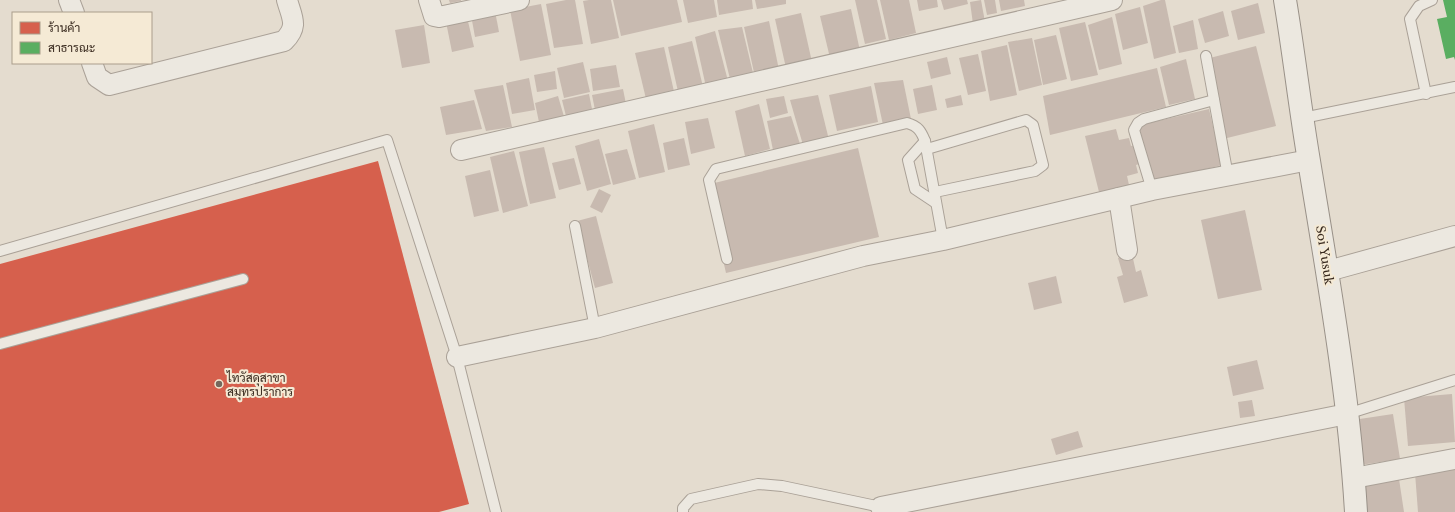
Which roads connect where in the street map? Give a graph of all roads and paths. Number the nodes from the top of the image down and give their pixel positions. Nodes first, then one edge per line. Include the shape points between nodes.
1 (69, 0) edge
2 (287, 0) edge
3 (429, 0) edge
4 (519, 0) edge
5 (1112, 0) edge
6 (1285, 0) edge
7 (1432, 0) edge
8 (74, 12) edge
9 (1206, 56) dead end
10 (92, 64) edge
11 (1455, 87) edge
12 (1426, 94) junction
13 (1214, 100) junction
14 (1303, 118) junction
15 (926, 145) junction
16 (462, 150) dead end
17 (1309, 160) junction
18 (1228, 176) junction
19 (1152, 190) junction
20 (935, 192) junction
21 (1119, 198) junction
22 (936, 203) junction
23 (575, 226) dead end
24 (1455, 236) edge
25 (943, 240) junction
26 (1127, 250) dead end
27 (0, 251) edge
28 (727, 259) dead end
29 (1328, 271) junction
30 (243, 279) dead end
31 (595, 328) junction
32 (0, 344) edge
33 (456, 357) junction
34 (1455, 380) edge
35 (1347, 414) junction
36 (1454, 459) dead end
37 (1354, 478) junction
38 (881, 510) edge
39 (496, 512) edge
40 (683, 512) edge
41 (1356, 512) edge

1 - 8 street
2 - 10 street via 294,25 284,41 109,85 97,78
3 - 4 street via 432,13 439,17
5 - 16 street
6 - 14 street, Soi Yusuk
7 - 12 lane via 1419,6 1410,19
9 - 13 lane
11 - 12 lane
12 - 14 lane
13 - 18 lane
13 - 19 lane via 1144,119 1135,126
14 - 17 street, Soi Yusuk
15 - 20 lane
15 - 20 lane via 1026,120 1033,125 1043,166 1035,171
15 - 22 lane via 908,160 915,189
15 - 28 lane via 921,131 907,123 716,169 709,180
17 - 18 street
17 - 29 street, Soi Yusuk
18 - 19 street
19 - 21 street
20 - 22 lane
21 - 25 street
21 - 26 street
22 - 25 lane
23 - 31 lane
24 - 29 street
25 - 31 street via 863,256
27 - 33 lane via 387,140
29 - 35 street, Soi Yusuk
30 - 32 lane
31 - 33 street
33 - 39 lane
34 - 35 lane
35 - 37 street, Soi Yusuk
35 - 38 street
36 - 37 street
37 - 41 street, Soi Yusuk
38 - 40 lane via 782,486 758,484 691,498

